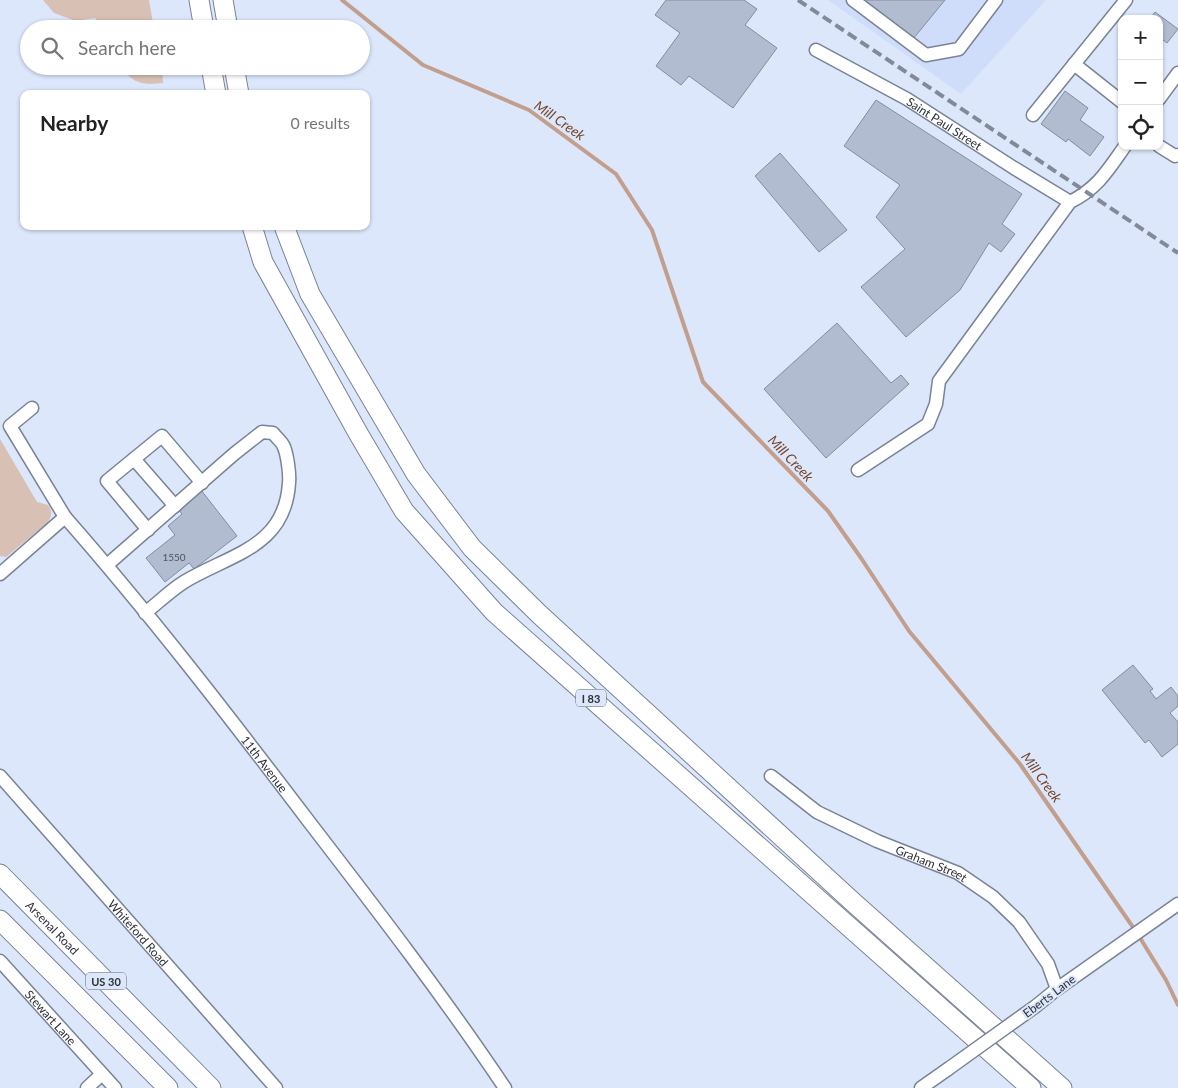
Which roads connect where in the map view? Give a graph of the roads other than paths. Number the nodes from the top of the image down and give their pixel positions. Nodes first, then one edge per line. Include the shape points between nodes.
1 (199, 0) edge
2 (223, 0) edge
3 (854, 0) edge
4 (996, 0) edge
5 (1126, 0) edge
6 (202, 20) edge
7 (226, 20) edge
8 (816, 50) dead end
9 (1074, 64) junction
10 (1178, 73) edge
11 (213, 75) edge
12 (236, 75) edge
13 (215, 90) edge
14 (238, 90) edge
15 (1163, 94) edge
16 (1118, 99) edge
17 (1034, 114) dead end
18 (1163, 149) edge
19 (1122, 150) edge
20 (1178, 155) edge
21 (1070, 202) junction
22 (253, 230) edge
23 (286, 230) edge
24 (32, 408) dead end
25 (134, 459) junction
26 (858, 470) dead end
27 (202, 483) junction
28 (174, 506) junction
29 (65, 517) junction
30 (148, 530) junction
31 (107, 565) junction
32 (1, 572) edge
33 (145, 613) junction
34 (0, 776) edge
35 (771, 776) dead end
36 (0, 874) edge
37 (1178, 904) edge
38 (0, 920) edge
39 (0, 961) edge
40 (1058, 989) junction
41 (102, 1074) junction
42 (87, 1088) edge
43 (115, 1088) edge
44 (168, 1088) edge
45 (211, 1088) edge
46 (276, 1088) edge
47 (505, 1088) edge
48 (921, 1088) edge
49 (1031, 1088) edge
50 (1062, 1088) edge

1 - 6 highway
2 - 7 highway
3 - 4 street via 926,55 959,49
5 - 9 street
8 - 21 street, Saint Paul Street via 907,99
9 - 16 street
9 - 17 street
10 - 15 street
11 - 13 highway
12 - 14 highway
18 - 20 street
19 - 21 street via 1104,177
21 - 26 street via 939,381 936,404 928,424
22 - 49 highway, I 83 via 263,262 404,511 494,612
23 - 50 highway, I 83 via 310,294 416,474 472,548 847,896
24 - 29 street, 11th Avenue via 10,426
25 - 27 street via 162,436
25 - 28 street
25 - 30 street via 107,481
27 - 28 street
27 - 33 street via 262,432 273,433 284,445 290,475 288,499 278,522 251,548 184,582
28 - 30 street
29 - 31 street, 11th Avenue
29 - 32 street
30 - 31 street
31 - 33 street, 11th Avenue
33 - 47 street, 11th Avenue via 269,768 394,933
34 - 46 street, Whiteford Road
35 - 40 street, Graham Street via 817,812 877,841 958,873 993,897 1019,922 1048,964
36 - 45 highway, Arsenal Road / US 30
37 - 40 street, Eberts Lane
38 - 44 highway, US 30
39 - 41 street, Stewart Lane
40 - 48 street, Eberts Lane, bridge
41 - 42 street
41 - 43 street, Stewart Lane

